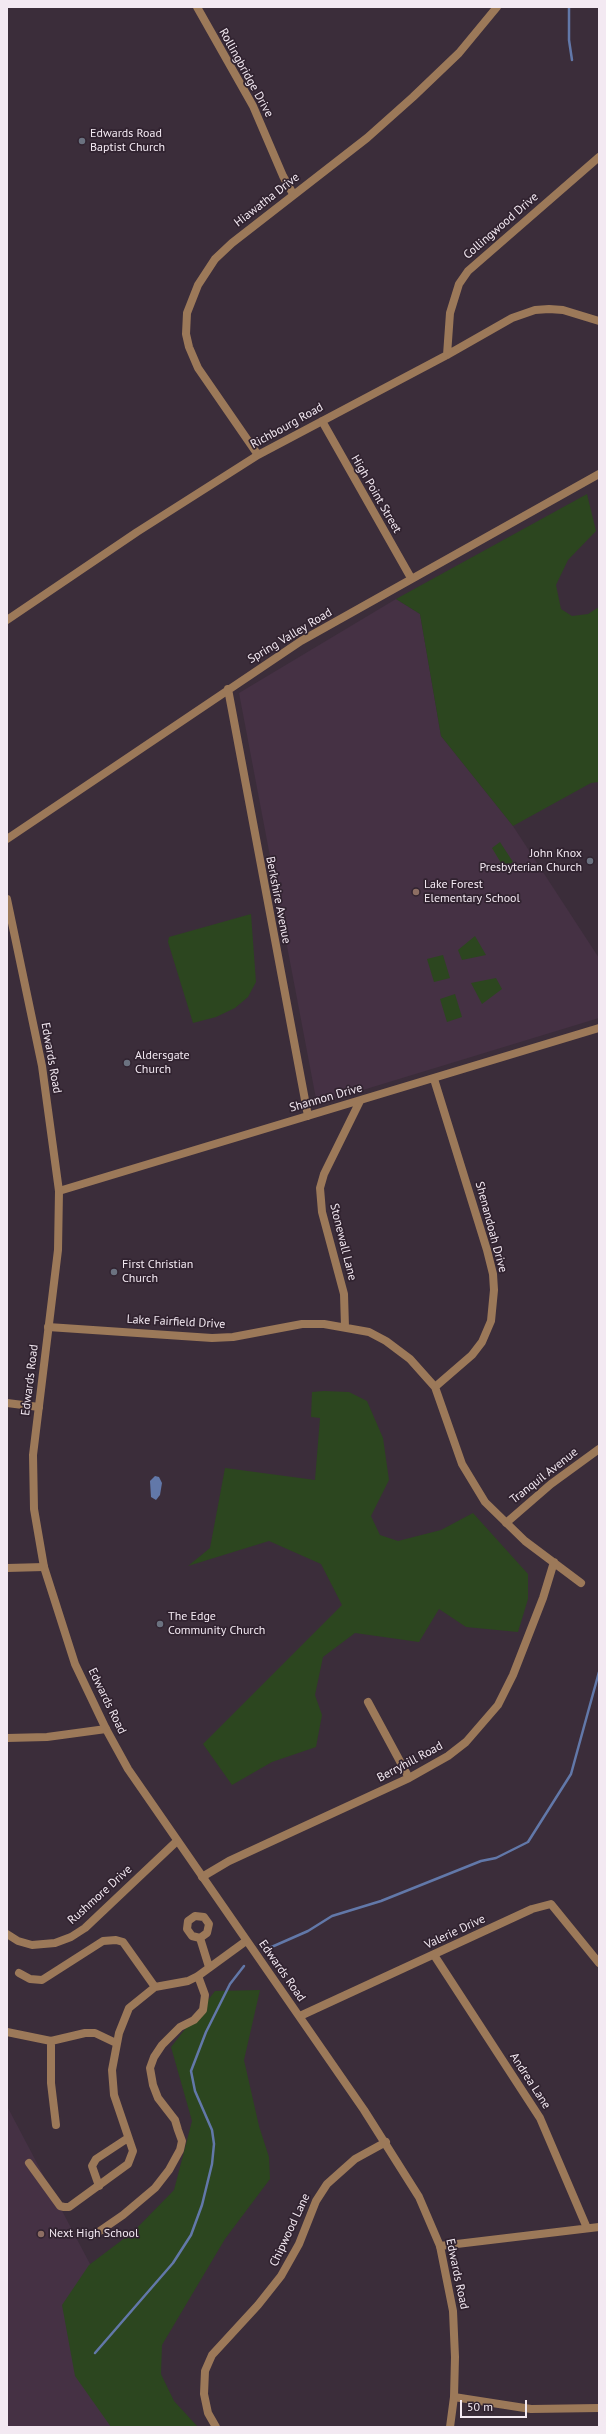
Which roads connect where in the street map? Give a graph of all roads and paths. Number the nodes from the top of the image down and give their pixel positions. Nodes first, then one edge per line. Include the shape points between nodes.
1 (197, 7) edge
2 (497, 7) edge
3 (599, 157) edge
4 (293, 194) junction
5 (599, 321) edge
6 (447, 356) junction
7 (322, 421) junction
8 (258, 455) junction
9 (599, 474) edge
10 (411, 578) junction
11 (7, 620) edge
12 (228, 689) junction
13 (7, 839) edge
14 (7, 899) edge
15 (599, 1028) edge
16 (434, 1079) junction
17 (360, 1101) junction
18 (308, 1116) junction
19 (59, 1191) junction
20 (345, 1326) junction
21 (48, 1327) junction
22 (435, 1387) junction
23 (7, 1403) edge
24 (39, 1407) junction
25 (599, 1449) edge
26 (506, 1523) junction
27 (554, 1562) junction
28 (44, 1567) junction
29 (7, 1568) edge
30 (582, 1583) dead end
31 (368, 1702) dead end
32 (106, 1729) junction
33 (7, 1738) edge
34 (408, 1778) junction
35 (177, 1841) junction
36 (202, 1877) junction
37 (7, 1934) edge
38 (200, 1938) dead end
39 (246, 1941) junction
40 (434, 1956) junction
41 (599, 1963) edge
42 (209, 1967) junction
43 (19, 1973) dead end
44 (198, 1976) junction
45 (155, 1987) junction
46 (300, 2016) junction
47 (7, 2032) edge
48 (51, 2041) junction
49 (116, 2043) junction
50 (56, 2125) dead end
51 (128, 2138) junction
52 (386, 2142) junction
53 (29, 2163) dead end
54 (99, 2186) junction
55 (599, 2227) edge
56 (587, 2228) junction
57 (94, 2235) dead end
58 (440, 2246) junction
59 (454, 2397) junction
60 (599, 2408) edge
61 (216, 2427) edge
62 (450, 2427) edge

1 - 4 street, Rollingbridge Drive via 253,106
2 - 4 street, Hiawatha Drive via 459,53 408,102
3 - 6 street, Collingwood Drive via 468,271 459,284 450,313
4 - 8 street, Hiawatha Drive via 215,259 198,285 185,325 188,347 196,364
5 - 6 street, Richbourg Road via 563,310 535,310 512,318
6 - 7 street, Richbourg Road
7 - 8 street, Richbourg Road
7 - 10 street, High Point Street
8 - 11 street, Richbourg Road via 137,532
9 - 10 street, Spring Valley Road
10 - 12 street, Spring Valley Road via 301,641
12 - 13 street, Spring Valley Road
12 - 18 street, Berkshire Avenue
14 - 19 street, Edwards Road via 42,1066
15 - 16 street, Shannon Drive
16 - 17 street, Shannon Drive
16 - 22 street, Shenandoah Drive via 487,1250 494,1290 491,1321 482,1342 472,1355
17 - 18 street, Shannon Drive
17 - 20 street, Stonewall Lane via 324,1174 320,1188 322,1212 344,1294
18 - 19 street, Shannon Drive
19 - 21 street, Edwards Road via 58,1250
20 - 21 street, Lake Fairfield Drive via 302,1324 212,1338
20 - 22 street, Lake Fairfield Drive via 369,1332 392,1344 410,1359
21 - 24 street, Edwards Road
22 - 26 street, Lake Fairfield Drive via 456,1449 470,1479 485,1502
23 - 24 street
24 - 28 street, Edwards Road via 32,1489 36,1530
25 - 26 street, Tranquil Avenue via 551,1484
26 - 27 street, Lake Fairfield Drive
27 - 30 street, Lake Fairfield Drive
27 - 34 street, Berryhill Road via 529,1636 498,1705 466,1742 448,1756
28 - 29 street
28 - 32 street, Edwards Road via 75,1664
31 - 34 street
32 - 33 street via 47,1737
32 - 35 street, Edwards Road via 128,1769
34 - 36 street, Berryhill Road via 229,1860
35 - 36 street, Edwards Road
35 - 37 street, Rushmore Drive via 85,1928 71,1937 56,1943 32,1945
36 - 39 street, Edwards Road
38 - 42 street
39 - 42 street
39 - 46 street, Edwards Road
40 - 41 street, Valerie Drive via 532,1909 550,1904
40 - 46 street, Valerie Drive
40 - 56 street, Andrea Lane via 540,2118
42 - 44 street
43 - 45 street via 37,1981 42,1980 103,1941 116,1940 123,1942
44 - 45 street via 188,1981
44 - 57 street via 205,1995 203,2010 194,2020 180,2027 162,2045 150,2068 158,2098 175,2120 182,2141 180,2150 155,2188
45 - 49 street via 129,2008
46 - 52 street, Edwards Road
47 - 48 street
48 - 49 street via 95,2033
48 - 50 street via 51,2083
49 - 51 street via 112,2070 114,2095
51 - 54 street via 133,2151 132,2158
51 - 54 street via 96,2159 92,2166
52 - 58 street, Edwards Road via 419,2197
52 - 61 street, Chipwood Lane via 355,2160 328,2184 316,2201 299,2244 282,2276 212,2355 205,2371 204,2394 208,2413
53 - 54 street via 60,2206 69,2207
55 - 56 street
56 - 58 street
58 - 59 street, Edwards Road via 453,2311
59 - 60 street via 531,2409
59 - 62 street, Edwards Road

